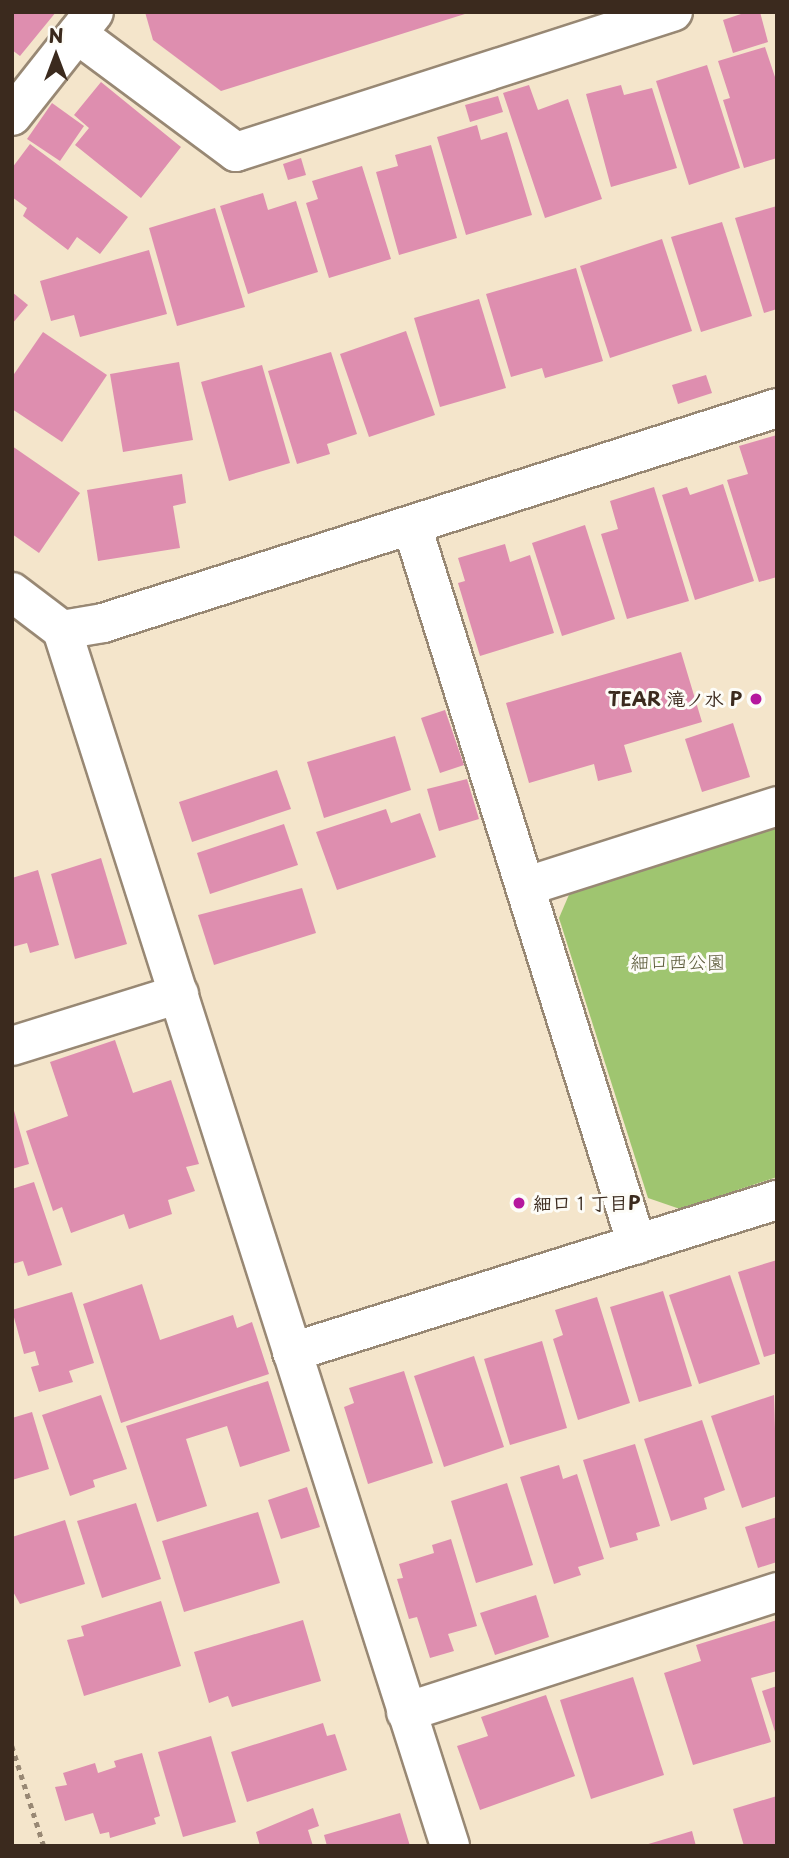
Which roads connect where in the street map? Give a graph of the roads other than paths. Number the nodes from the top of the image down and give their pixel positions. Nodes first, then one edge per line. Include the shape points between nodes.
1 (674, 12) edge
2 (85, 23) edge
3 (12, 116) edge
4 (777, 408) edge
5 (412, 526) junction
6 (12, 592) edge
7 (62, 630) junction
8 (777, 806) edge
9 (527, 886) junction
10 (179, 994) junction
11 (12, 1046) edge
12 (777, 1200) edge
13 (637, 1245) junction
14 (292, 1352) junction
15 (777, 1592) edge
16 (406, 1712) junction
17 (450, 1846) edge

1 - 2 street via 236,152
2 - 3 street
4 - 5 street
5 - 7 street via 103,623
5 - 9 street
6 - 7 street
7 - 10 street
8 - 9 street
9 - 13 street
10 - 11 street
10 - 14 street
12 - 13 street
13 - 14 street
14 - 16 street
15 - 16 street
16 - 17 street

